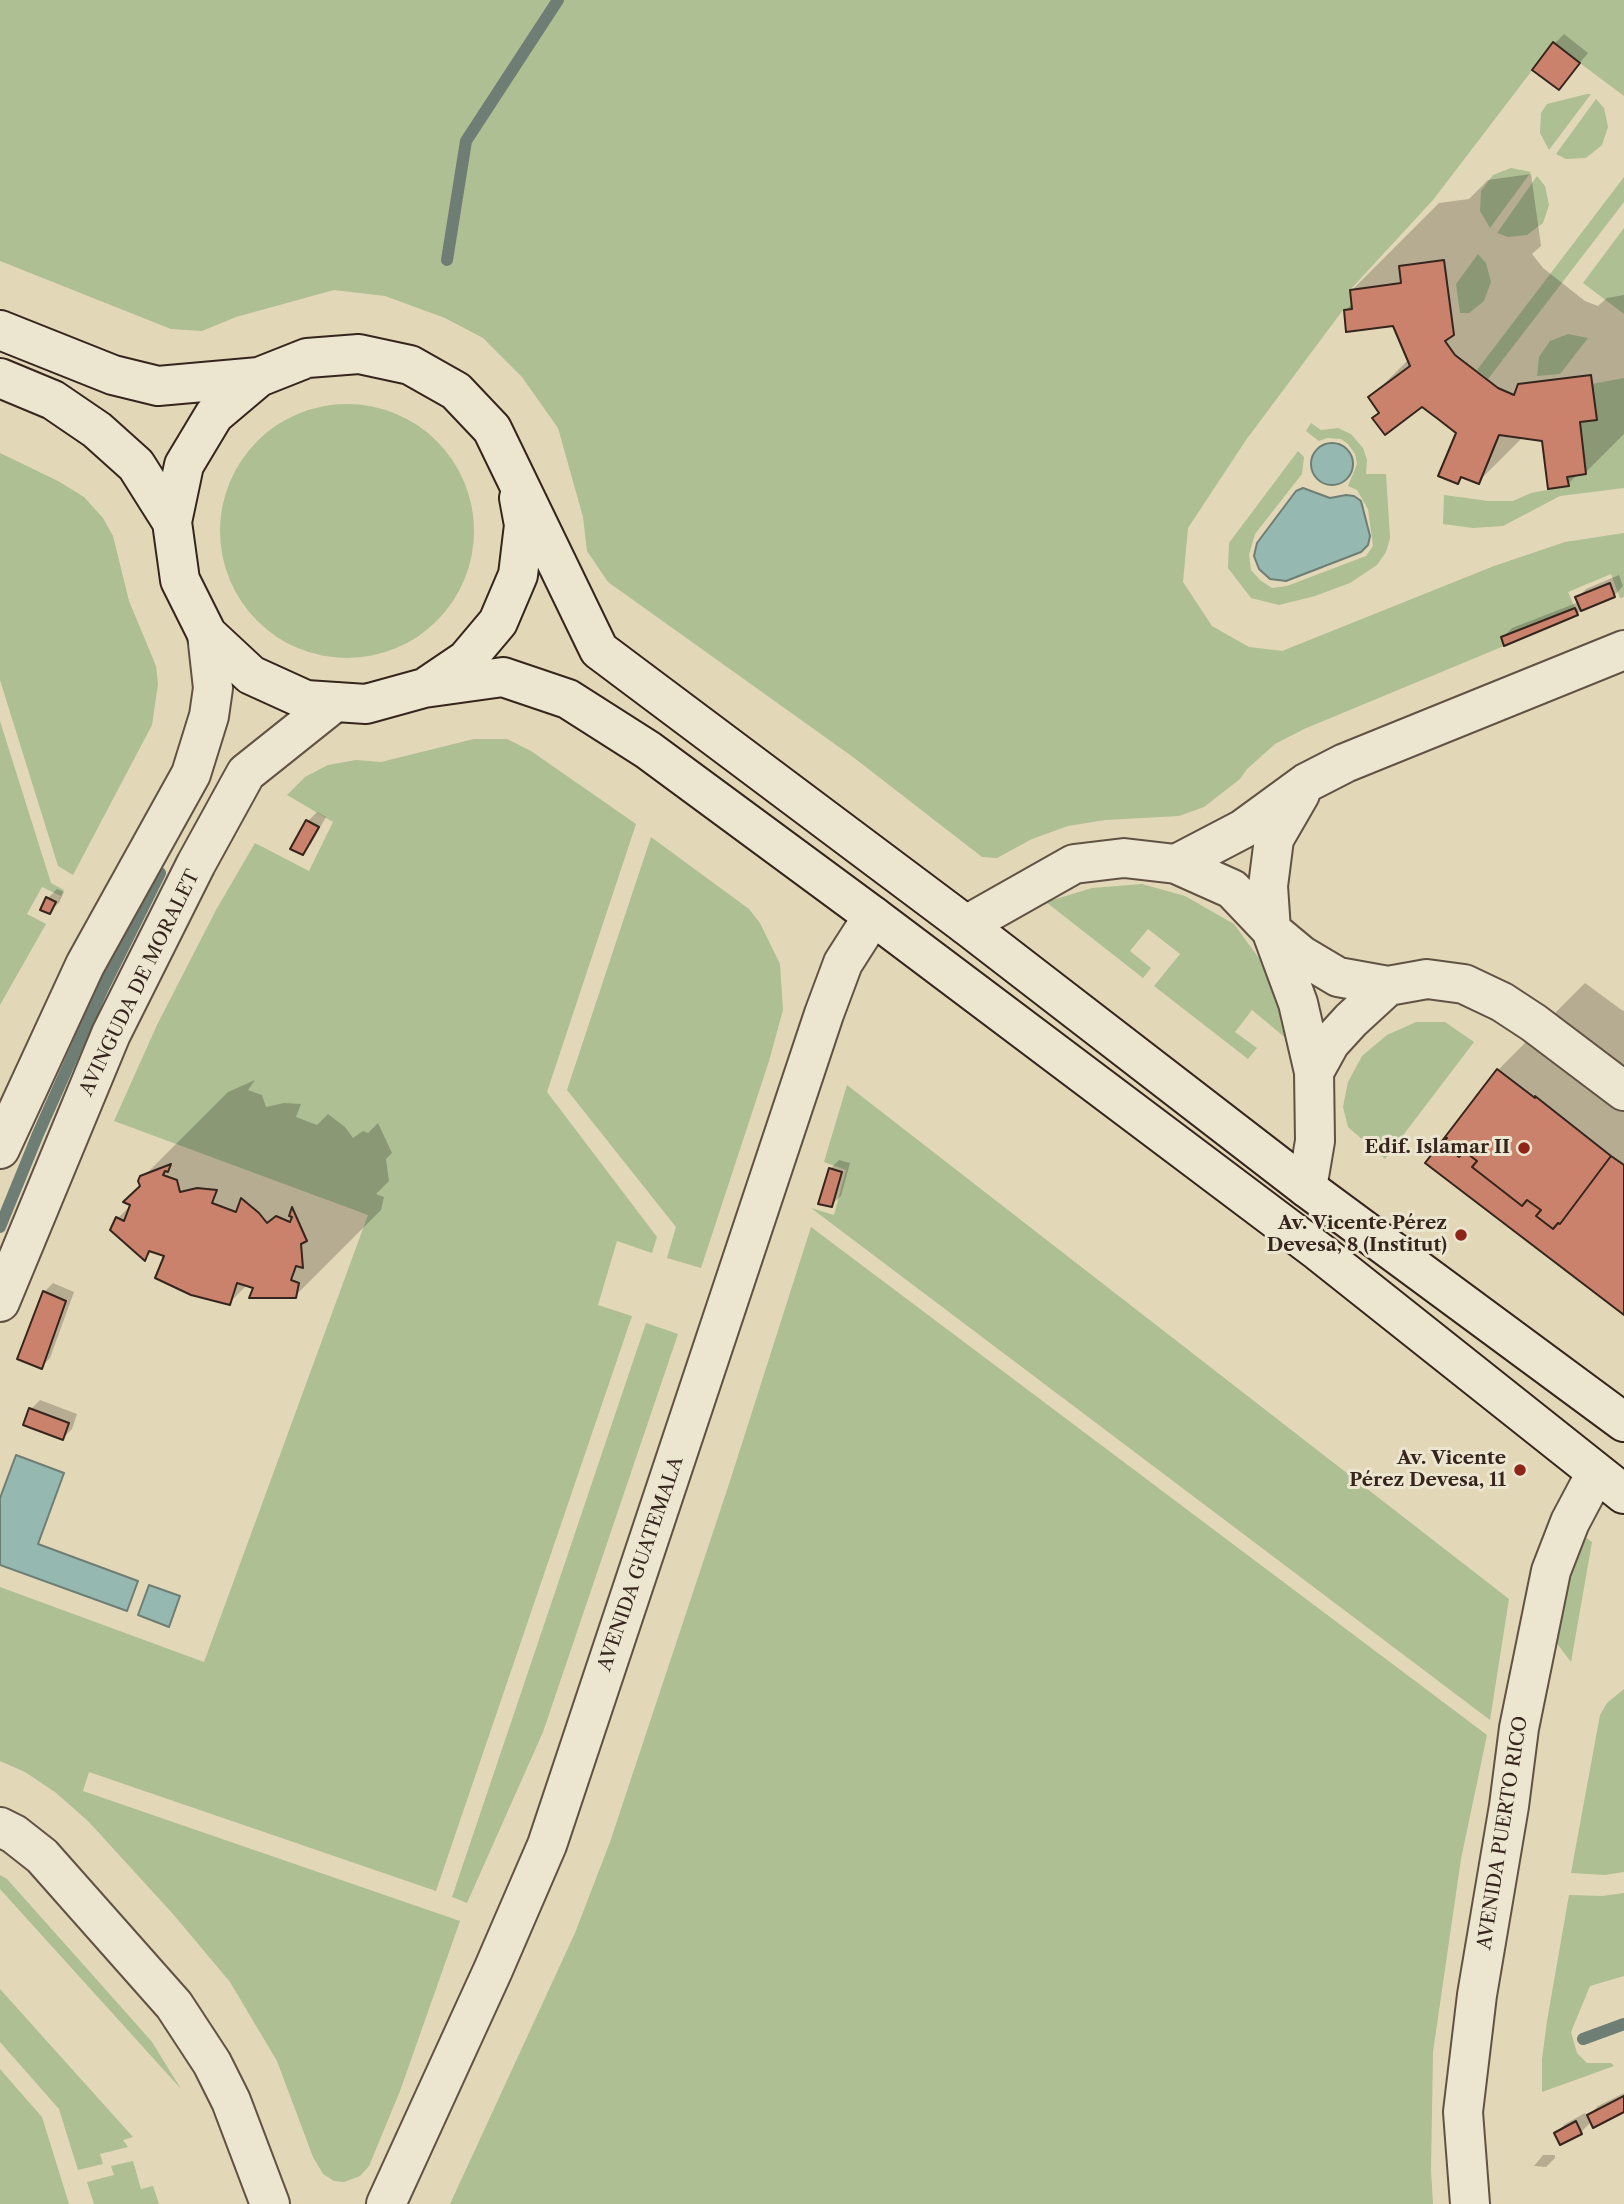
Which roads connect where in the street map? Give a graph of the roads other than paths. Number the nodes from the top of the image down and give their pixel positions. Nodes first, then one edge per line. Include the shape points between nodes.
1 (0, 330) edge
2 (259, 377) junction
3 (0, 378) edge
4 (515, 475) junction
5 (173, 522) junction
6 (207, 634) junction
7 (1624, 650) edge
8 (424, 688) junction
9 (335, 702) junction
10 (1306, 783) junction
11 (1175, 864) junction
12 (873, 916) junction
13 (966, 925) junction
14 (1270, 930) junction
15 (1388, 986) junction
16 (1314, 1072) junction
17 (1624, 1091) edge
18 (0, 1149) edge
19 (1307, 1188) junction
20 (0, 1302) edge
21 (1624, 1422) edge
22 (1610, 1483) edge
23 (0, 1827) edge
24 (270, 2204) edge
25 (386, 2204) edge
26 (1470, 2204) edge

1 - 2 street via 113,375 158,386
2 - 4 street via 307,358 359,354 410,365 456,391 492,429
2 - 5 street via 214,415 184,465
3 - 5 street via 53,400 97,430 136,465
4 - 8 street via 524,525 518,575 498,621 466,660
4 - 13 street via 599,650
5 - 6 street via 180,580
6 - 9 street via 251,675 306,700
6 - 18 street via 213,688 191,774 85,965
7 - 10 street
8 - 9 street via 366,704
8 - 12 street via 503,677 568,699 648,750
9 - 20 street, AVINGUDA DE MORALET via 246,774 111,1034
10 - 11 street via 1243,829
10 - 14 street via 1274,839 1268,886
11 - 13 street via 1124,858 1074,864
11 - 14 street via 1232,889
12 - 22 street via 1318,1251
12 - 25 street, AVENIDA GUATEMALA via 843,962 824,1014 547,1845
13 - 19 street
14 - 15 street via 1338,976
14 - 16 street via 1298,1003
15 - 16 street via 1330,1043
15 - 17 street via 1427,979 1464,984 1534,1023
16 - 19 street via 1315,1141
19 - 21 street
22 - 26 street, AVENIDA PUERTO RICO via 1570,1522 1551,1571 1519,1728 1463,2112
23 - 24 street via 42,1856 174,2006 231,2101

